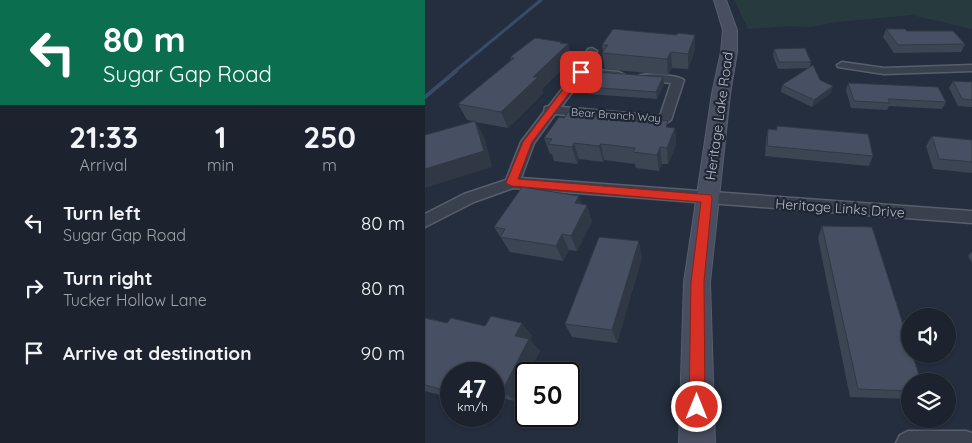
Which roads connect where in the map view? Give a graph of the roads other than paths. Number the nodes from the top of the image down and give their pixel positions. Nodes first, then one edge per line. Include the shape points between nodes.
1 (721, 0) edge
2 (592, 51) dead end
3 (842, 65) dead end
4 (972, 68) edge
5 (581, 72) junction
6 (549, 110) junction
7 (512, 183) junction
8 (707, 198) junction
9 (972, 217) edge
10 (425, 221) edge
11 (697, 443) edge
12 (908, 443) edge
13 (966, 443) edge

1 - 8 main road, Heritage Lake Road via 730,30 729,52
2 - 5 street
3 - 4 street via 884,71
5 - 6 street
5 - 6 street, Bear Branch Way via 677,80 665,120
6 - 7 street via 528,142
7 - 8 street, Heritage Links Drive
7 - 10 street via 469,198
8 - 9 street, Heritage Links Drive
8 - 11 main road, Heritage Lake Road via 697,282
12 - 13 street

